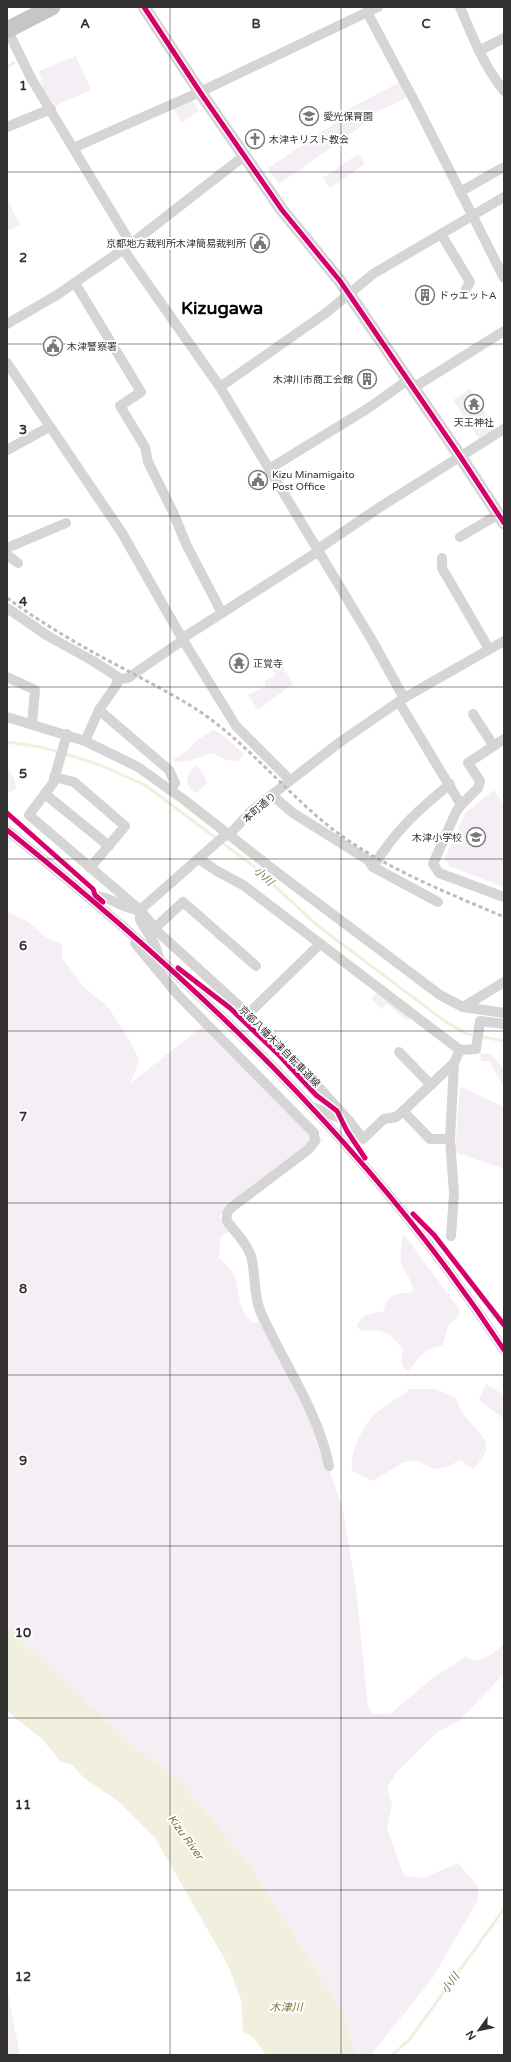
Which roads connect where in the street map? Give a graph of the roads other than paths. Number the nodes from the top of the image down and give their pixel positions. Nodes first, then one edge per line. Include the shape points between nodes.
1 (52, 7) edge
2 (144, 7) edge
3 (378, 7) edge
4 (460, 7) edge
5 (367, 12) junction
6 (7, 30) edge
7 (504, 38) edge
8 (479, 52) junction
9 (504, 91) edge
10 (200, 92) junction
11 (50, 109) junction
12 (7, 127) edge
13 (73, 148) junction
14 (244, 156) junction
15 (502, 168) dead end
16 (460, 192) junction
17 (504, 197) edge
18 (472, 216) junction
19 (441, 234) junction
20 (127, 246) junction
21 (504, 278) edge
22 (75, 283) junction
23 (466, 290) dead end
24 (348, 294) junction
25 (7, 324) edge
26 (504, 332) edge
27 (7, 363) edge
28 (411, 384) junction
29 (220, 388) junction
30 (49, 427) junction
31 (504, 429) edge
32 (7, 450) edge
33 (460, 456) junction
34 (269, 470) junction
35 (501, 519) edge
36 (66, 523) dead end
37 (460, 537) dead end
38 (7, 548) edge
39 (318, 550) junction
40 (7, 555) edge
41 (442, 558) dead end
42 (18, 563) dead end
43 (7, 608) edge
44 (222, 613) junction
45 (183, 640) junction
46 (504, 641) edge
47 (489, 649) junction
48 (7, 677) edge
49 (118, 679) junction
50 (402, 700) junction
51 (99, 710) junction
52 (473, 714) dead end
53 (7, 717) edge
54 (32, 724) junction
55 (67, 734) junction
56 (504, 739) edge
57 (85, 741) junction
58 (493, 746) junction
59 (56, 772) junction
60 (290, 780) junction
61 (450, 784) junction
62 (170, 790) junction
63 (45, 794) junction
64 (272, 795) junction
65 (461, 805) junction
66 (7, 830) edge
67 (226, 836) junction
68 (109, 846) junction
69 (202, 856) junction
70 (373, 867) junction
71 (90, 868) junction
72 (88, 897) junction
73 (504, 897) edge
74 (438, 902) dead end
75 (140, 910) junction
76 (124, 928) junction
77 (155, 928) junction
78 (320, 944) junction
79 (160, 960) junction
80 (256, 966) dead end
81 (504, 982) edge
82 (463, 1007) junction
83 (504, 1013) edge
84 (248, 1014) junction
85 (504, 1024) edge
86 (460, 1050) junction
87 (398, 1052) dead end
88 (454, 1062) junction
89 (431, 1085) junction
90 (311, 1106) junction
91 (402, 1111) junction
92 (350, 1122) junction
93 (450, 1140) junction
94 (451, 1236) dead end
95 (504, 1350) edge
96 (329, 1466) dead end

1 - 6 highway
2 - 10 street
3 - 5 street
4 - 8 street
5 - 10 street
5 - 16 street
6 - 11 street
7 - 8 street
8 - 9 street
10 - 13 street
10 - 14 street
11 - 12 street
11 - 13 street
13 - 20 street
14 - 20 street
14 - 24 street via 282,210 330,267
15 - 16 street
16 - 18 street
17 - 18 street
18 - 19 street
18 - 21 street
19 - 23 street via 470,282
19 - 24 street via 373,274
20 - 22 street
20 - 29 street
22 - 25 street
22 - 44 street via 141,392 120,406 144,447 148,462 174,512 186,544
24 - 28 street
24 - 29 street
26 - 28 street
27 - 30 street
28 - 33 street
28 - 34 street
29 - 34 street
30 - 32 street
30 - 45 street via 122,534
31 - 33 street
33 - 35 street
33 - 39 street
34 - 39 street
35 - 37 street
36 - 38 street
39 - 44 street
39 - 50 street via 373,642
40 - 42 street
41 - 47 street via 442,568
43 - 49 street
44 - 45 street
45 - 49 street via 128,678
45 - 60 street via 236,726
46 - 47 street, 本町通り
47 - 50 street, 本町通り
48 - 54 street via 35,690
49 - 51 street
50 - 60 street, 本町通り
50 - 61 street
51 - 57 street
51 - 62 street via 170,770 176,783
52 - 58 street
53 - 54 street
54 - 55 street
55 - 57 street
55 - 59 street
56 - 58 street
57 - 62 street via 138,767
58 - 65 street via 468,764 480,781 478,788
59 - 63 street via 53,783
59 - 68 street via 74,782 125,826
60 - 64 street, 本町通り
61 - 65 street
61 - 70 street via 408,819
62 - 67 street
63 - 68 street
63 - 71 street via 29,816
64 - 67 street, 本町通り via 251,811
64 - 70 street via 300,817 368,860
65 - 73 street via 433,864 439,873
66 - 72 street
67 - 69 street, 本町通り
67 - 82 street via 406,970
68 - 71 street
69 - 75 street, 本町通り
69 - 78 street via 217,871 243,885
70 - 74 street
71 - 75 street
72 - 75 street via 102,895 130,910
72 - 76 street
75 - 77 street
75 - 79 street via 140,920 154,943
76 - 79 street
76 - 96 street via 178,994 314,1133 315,1141 309,1149 228,1210 226,1218 251,1256 257,1302 300,1388 322,1441
77 - 80 street via 183,902
77 - 84 street
78 - 84 street
78 - 86 street
79 - 90 street via 229,1022
81 - 82 street
82 - 83 street
84 - 92 street via 300,1066
85 - 86 street via 480,1021 476,1049
86 - 88 street
87 - 89 street
88 - 89 street
88 - 93 street
89 - 91 street
90 - 92 street
90 - 95 street via 427,1241
91 - 92 street via 396,1117 384,1119 363,1139
91 - 93 street via 430,1139
93 - 94 street via 454,1193

